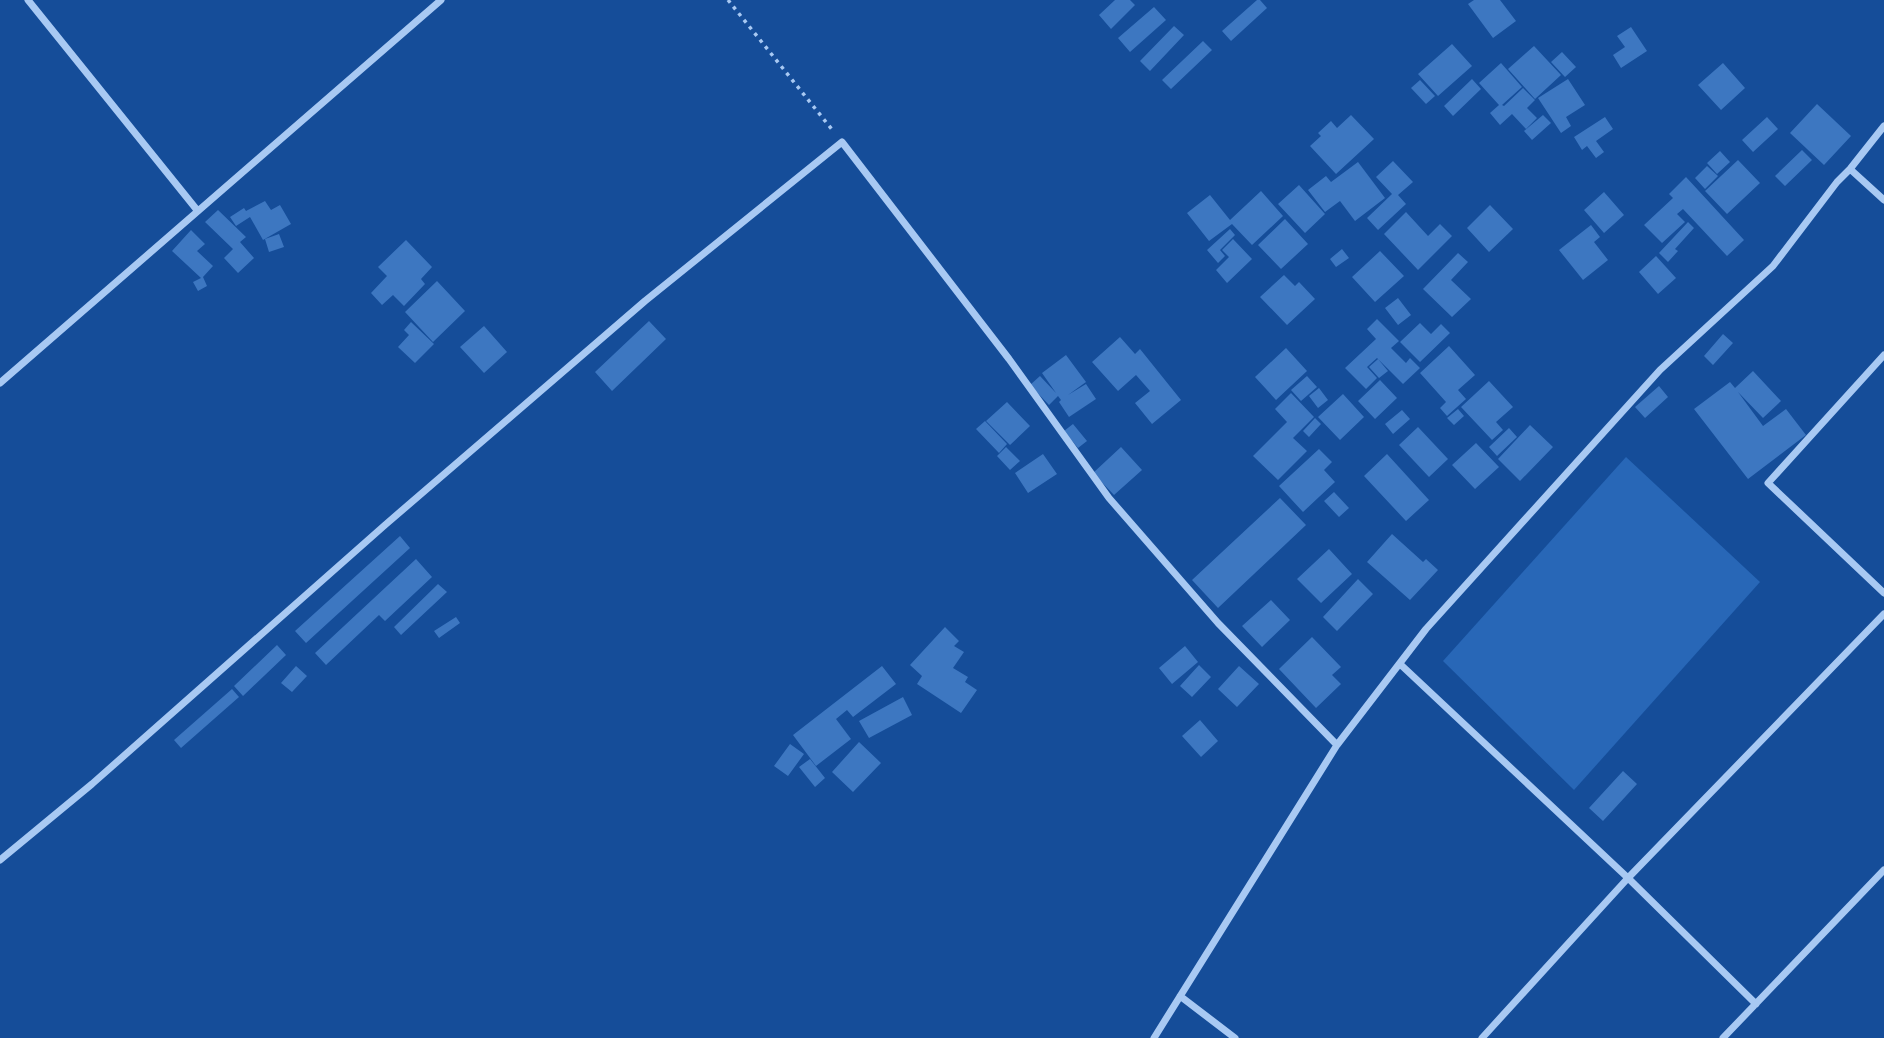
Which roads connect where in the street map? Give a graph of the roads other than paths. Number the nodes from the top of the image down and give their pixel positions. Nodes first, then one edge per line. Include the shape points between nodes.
1 (28, 0) edge
2 (440, 0) edge
3 (1884, 126) edge
4 (1850, 169) junction
5 (1884, 200) edge
6 (197, 210) junction
7 (1884, 355) edge
8 (0, 383) edge
9 (1884, 593) edge
10 (1884, 614) edge
11 (1400, 664) junction
12 (1337, 745) junction
13 (0, 860) edge
14 (1884, 870) edge
15 (1628, 878) junction
16 (1180, 996) junction
17 (1756, 1004) junction
18 (1154, 1038) edge
19 (1235, 1038) edge
20 (1482, 1038) edge
21 (1723, 1038) edge

1 - 6 street
2 - 6 street
3 - 4 street
4 - 5 street
4 - 11 street via 1773,266 1660,370 1426,629
6 - 8 street
7 - 9 street via 1768,483
10 - 15 street
11 - 12 street
11 - 15 street
12 - 13 street via 1218,623 1109,498 842,142 645,300
12 - 16 street
14 - 17 street
15 - 17 street
15 - 20 street
16 - 18 street
16 - 19 street
17 - 21 street

